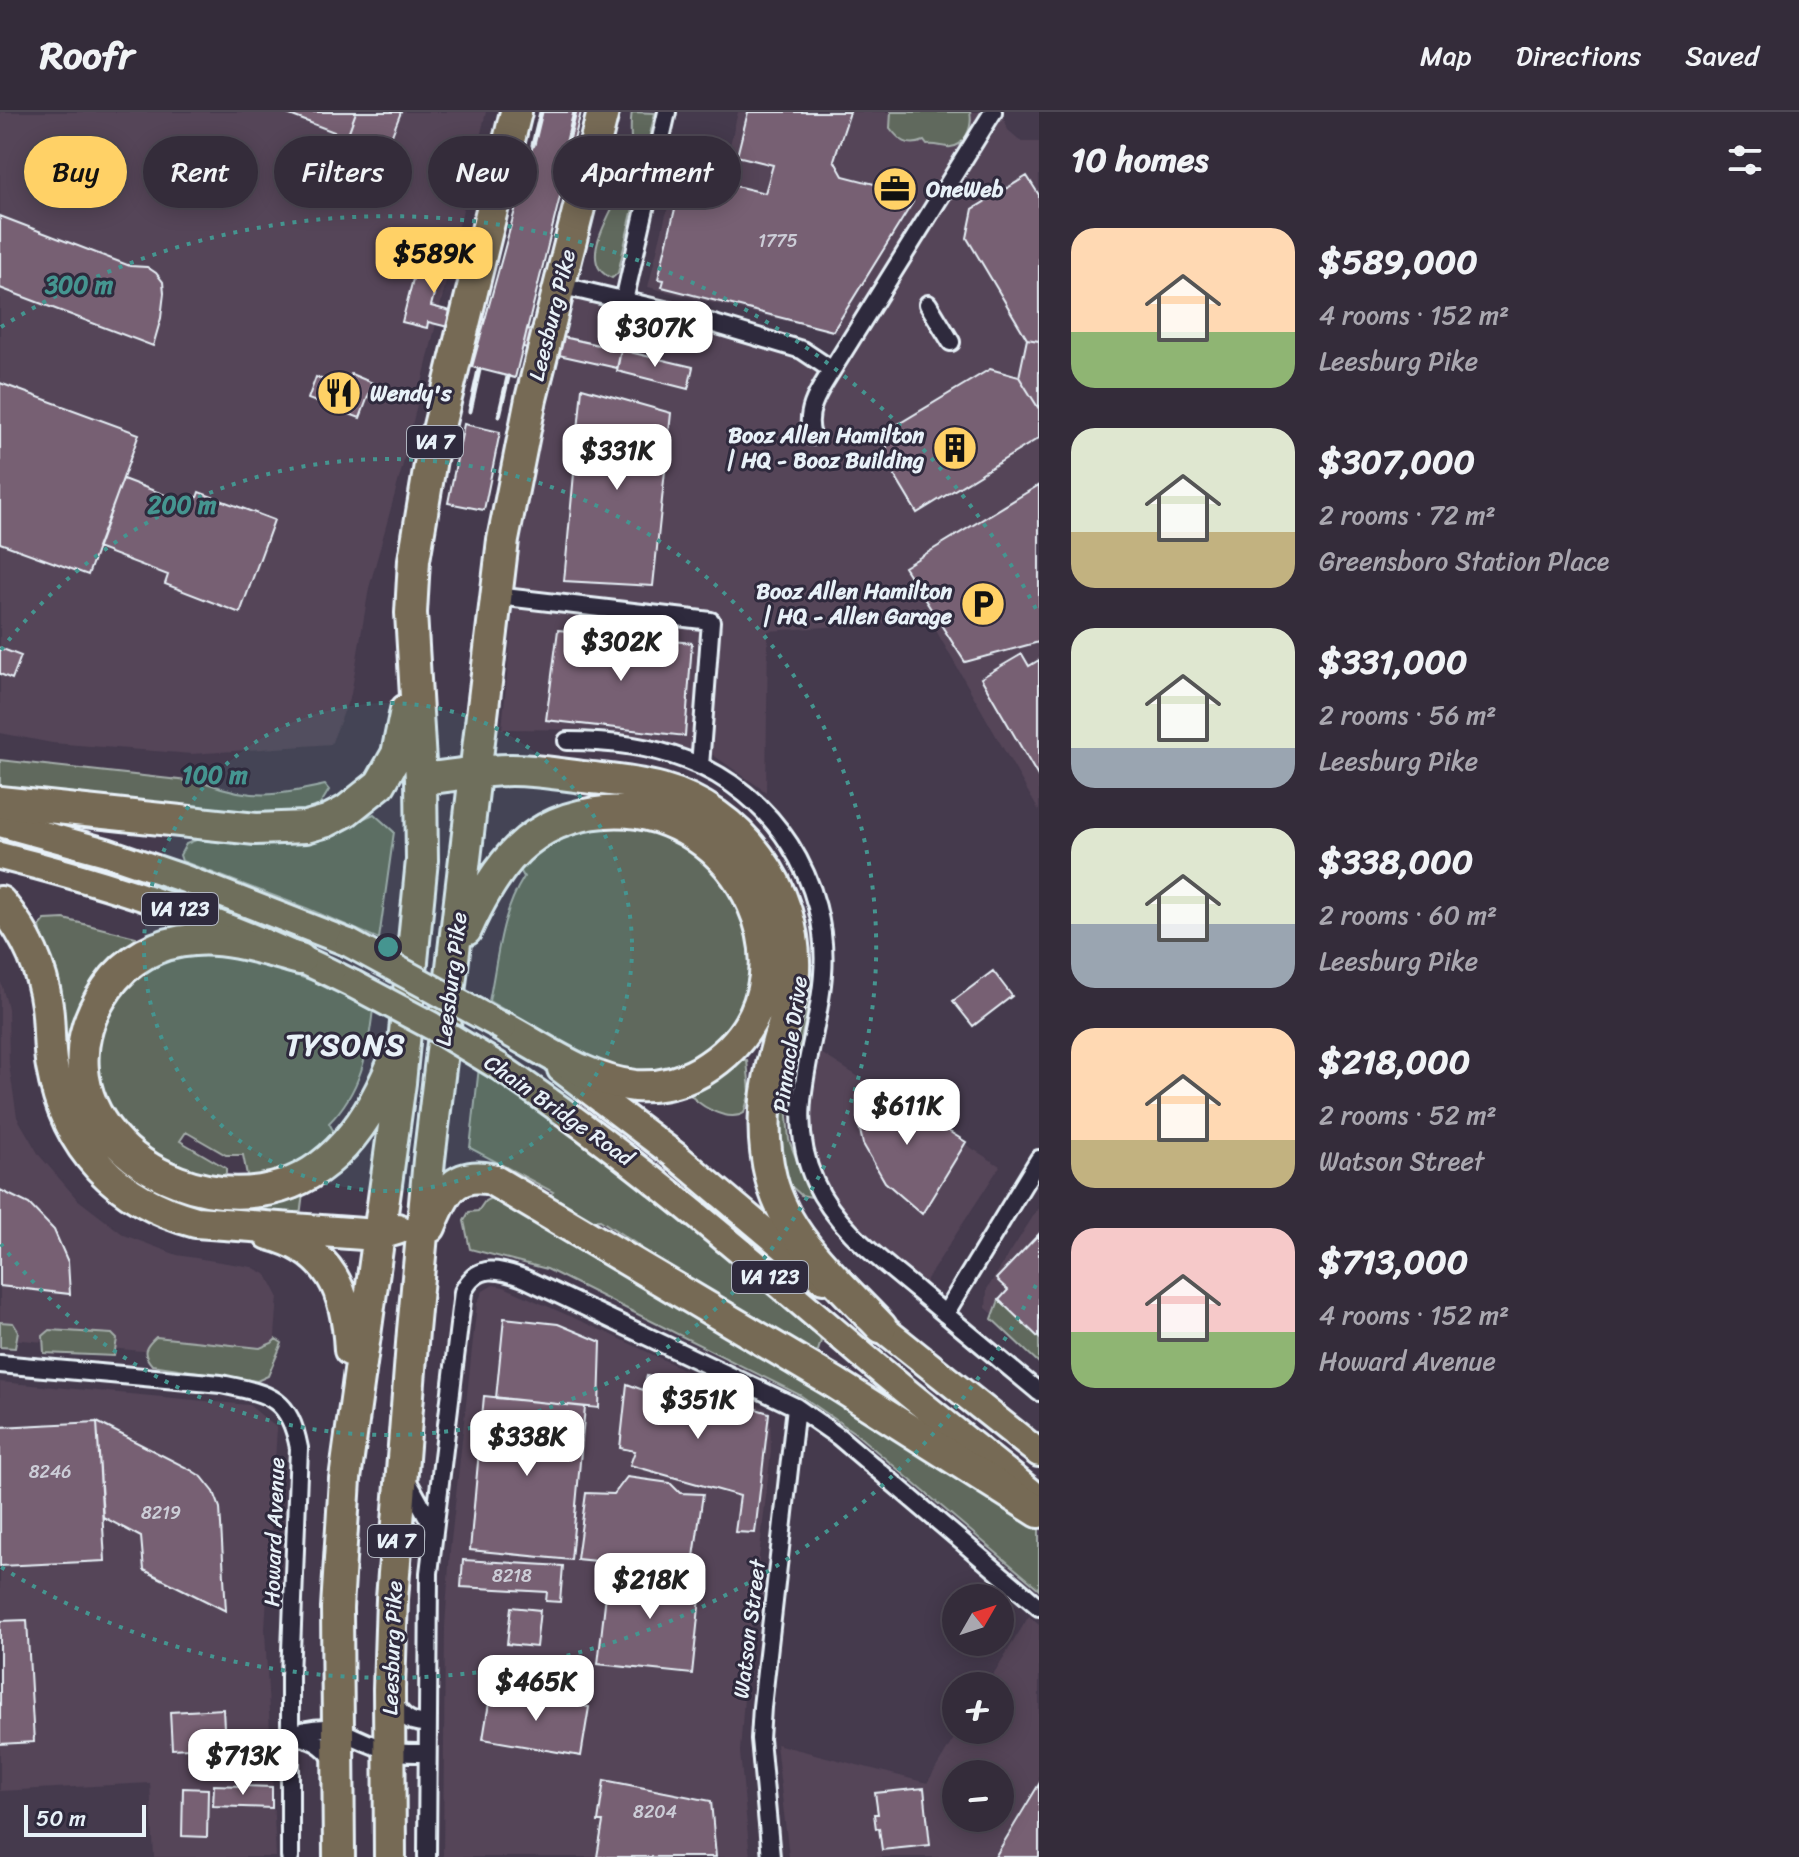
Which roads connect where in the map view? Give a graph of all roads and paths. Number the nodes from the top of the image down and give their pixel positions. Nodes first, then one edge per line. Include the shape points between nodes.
1 (516, 112) edge
2 (603, 112) edge
3 (667, 112) edge
4 (993, 112) edge
5 (559, 285) junction
6 (624, 301) junction
7 (928, 304) dead end
8 (951, 342) dead end
9 (832, 370) junction
10 (812, 436) dead end
11 (497, 596) junction
12 (413, 669) junction
13 (567, 741) dead end
14 (700, 766) junction
15 (477, 773) junction
16 (421, 779) junction
17 (0, 802) edge
18 (0, 823) edge
19 (0, 856) edge
20 (0, 902) edge
21 (300, 959) junction
22 (454, 962) junction
23 (406, 1027) junction
24 (503, 1027) junction
25 (1039, 1159) edge
26 (429, 1160) junction
27 (240, 1226) junction
28 (377, 1235) junction
29 (420, 1251) junction
30 (945, 1314) junction
31 (881, 1327) junction
32 (0, 1364) edge
33 (1039, 1392) edge
34 (796, 1407) junction
35 (353, 1411) junction
36 (1039, 1453) edge
37 (402, 1467) junction
38 (1039, 1499) edge
39 (1039, 1512) edge
40 (435, 1531) junction
41 (1039, 1607) edge
42 (389, 1689) junction
43 (427, 1723) junction
44 (336, 1728) junction
45 (290, 1735) junction
46 (389, 1751) junction
47 (427, 1753) junction
48 (337, 1767) junction
49 (290, 1857) edge
50 (339, 1857) edge
51 (390, 1857) edge
52 (427, 1857) edge
53 (771, 1857) edge

1 - 12 highway, Leesburg Pike / VA 7 via 420,517 411,613
2 - 5 highway, Leesburg Pike / VA 7
3 - 6 street
4 - 9 street
5 - 6 street
5 - 11 highway, Leesburg Pike / VA 7 via 514,475
6 - 9 street via 802,350
7 - 8 street
9 - 10 street via 811,407
11 - 14 street via 711,621
11 - 15 highway, Leesburg Pike / VA 7
12 - 16 highway, Leesburg Pike / VA 7
12 - 17 highway via 400,745 391,766 364,799 327,821 289,830 256,829
13 - 14 street, Pinnacle Drive via 642,747
14 - 30 street, Pinnacle Drive via 759,806 787,840 811,883 823,972 799,1110 814,1182 845,1227
15 - 16 highway
15 - 22 highway, Leesburg Pike / VA 7
15 - 31 highway via 547,773 663,789 718,816 753,849 780,894 793,947 791,997 763,1117 771,1181 785,1216 806,1245
16 - 23 highway, Leesburg Pike / VA 7 via 422,860
18 - 24 main road, Chain Bridge Road / VA 123, bridge via 172,874 349,943
19 - 21 main road, Chain Bridge Road / VA 123 via 175,907
20 - 27 highway via 34,956 45,995 58,1094 90,1157 107,1177 147,1205 196,1222
21 - 23 highway via 219,939 192,940 149,951 114,977 91,1014 83,1073 97,1112 126,1151 166,1179 191,1188 241,1194 291,1183 334,1156 360,1126 386,1080
21 - 38 main road, Chain Bridge Road / VA 123, bridge via 432,1026 553,1103 636,1165
22 - 24 highway via 476,907 504,864 540,831 564,820 615,811 665,820 709,845 743,883 764,939 765,980 750,1023 737,1042 701,1072 655,1086 611,1081
22 - 26 highway, Leesburg Pike / VA 7
23 - 28 highway, Leesburg Pike / VA 7
24 - 31 main road, Chain Bridge Road / VA 123 via 676,1156
25 - 30 street
26 - 28 highway via 412,1213 400,1227
26 - 29 highway, Leesburg Pike / VA 7
27 - 28 highway
27 - 35 highway via 295,1243 333,1277 347,1314
28 - 35 highway, Leesburg Pike / VA 7
29 - 37 highway, Leesburg Pike / VA 7
29 - 39 highway via 454,1184 478,1176 491,1179 835,1383
30 - 33 street, Pinnacle Drive
31 - 36 main road, Chain Bridge Road / VA 123
32 - 45 street, Howard Avenue via 221,1384 254,1391 289,1413 299,1448
34 - 40 street via 526,1279 506,1271 477,1273 463,1292
34 - 41 street via 839,1437
34 - 53 street, Watson Street via 760,1739
35 - 44 highway, Leesburg Pike / VA 7 via 340,1546
37 - 40 street
37 - 42 highway, Leesburg Pike / VA 7
40 - 43 street via 429,1573
42 - 43 street via 405,1718
42 - 46 highway, Leesburg Pike / VA 7
43 - 47 street
44 - 45 street via 308,1728
44 - 46 street
44 - 48 highway, Leesburg Pike / VA 7
45 - 48 street via 318,1743
45 - 49 street, Howard Avenue
46 - 47 street
46 - 51 highway, Leesburg Pike / VA 7
47 - 52 street
48 - 50 highway, Leesburg Pike / VA 7

